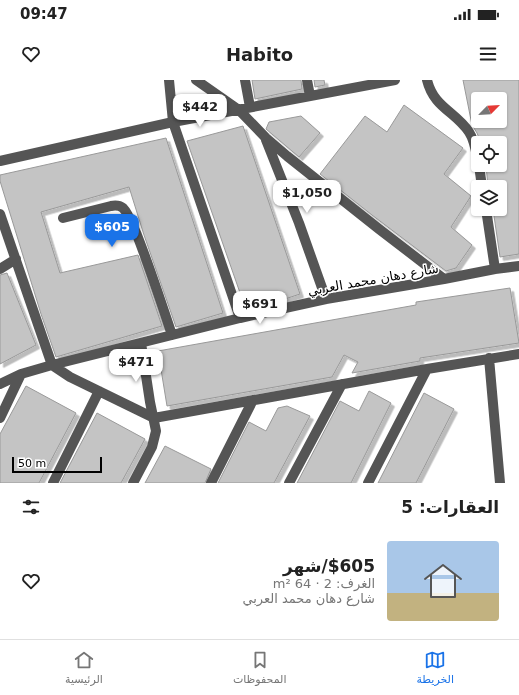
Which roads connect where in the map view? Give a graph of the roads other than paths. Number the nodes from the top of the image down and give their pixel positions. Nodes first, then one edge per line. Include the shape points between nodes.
1 (170, 80) edge
2 (196, 80) edge
3 (245, 80) edge
4 (307, 80) edge
5 (395, 80) edge
6 (427, 80) edge
7 (310, 96) junction
8 (250, 107) junction
9 (239, 110) junction
10 (173, 122) junction
11 (471, 137) edge
12 (266, 138) junction
13 (0, 161) edge
14 (0, 214) edge
15 (487, 216) edge
16 (63, 218) dead end
17 (16, 259) junction
18 (519, 266) edge
19 (0, 269) edge
20 (495, 269) junction
21 (444, 279) junction
22 (326, 299) junction
23 (240, 318) junction
24 (172, 335) junction
25 (141, 343) junction
26 (519, 354) edge
27 (489, 358) junction
28 (52, 365) junction
29 (427, 369) junction
30 (21, 374) junction
31 (0, 384) edge
32 (342, 384) junction
33 (99, 391) junction
34 (253, 400) junction
35 (0, 418) edge
36 (154, 418) junction
37 (53, 483) edge
38 (133, 483) edge
39 (211, 483) edge
40 (289, 483) edge
41 (368, 483) edge
42 (500, 483) edge

1 - 10 street
2 - 9 street
3 - 8 street
4 - 7 street
5 - 7 street
6 - 11 street via 437,101 463,124
7 - 8 street
8 - 9 street
9 - 10 street
9 - 12 street
10 - 13 street
10 - 23 street
12 - 21 street
12 - 22 street
14 - 17 street
15 - 20 street
16 - 24 street via 117,205 125,210 145,255
17 - 19 street
17 - 28 street
18 - 20 street, شارع دهان محمد العربي
20 - 21 street, شارع دهان محمد العربي
21 - 22 street, شارع دهان محمد العربي
22 - 23 street, شارع دهان محمد العربي
23 - 24 street, شارع دهان محمد العربي
24 - 25 street, شارع دهان محمد العربي
25 - 28 street, شارع دهان محمد العربي
25 - 36 street
26 - 27 street
27 - 29 street
27 - 42 street
28 - 30 street, شارع دهان محمد العربي
28 - 33 street
29 - 32 street
29 - 41 street
30 - 31 street, شارع دهان محمد العربي
30 - 35 street
32 - 34 street
32 - 40 street
33 - 36 street
33 - 37 street
34 - 36 street
34 - 39 street
36 - 38 street via 156,431 152,446

